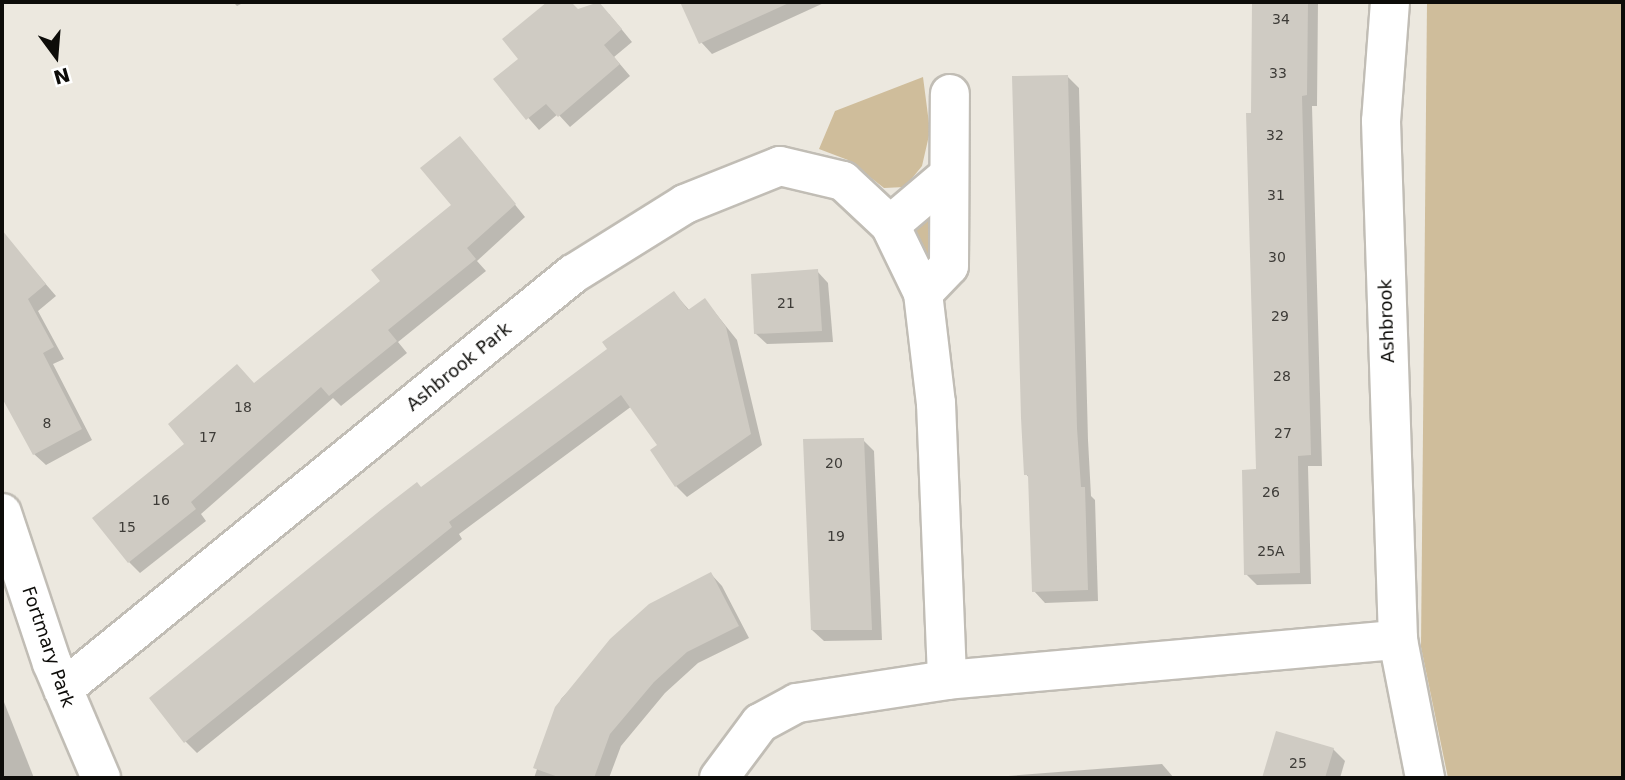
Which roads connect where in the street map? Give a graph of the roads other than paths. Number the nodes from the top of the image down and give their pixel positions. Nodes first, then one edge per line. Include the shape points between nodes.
1 (1390, 2) edge
2 (950, 94) dead end
3 (949, 175) junction
4 (890, 225) junction
5 (922, 293) junction
6 (2, 513) edge
7 (1398, 640) junction
8 (947, 680) junction
9 (63, 689) junction
10 (101, 778) edge
11 (719, 778) edge
12 (1424, 778) edge

1 - 7 street, Ashbrook via 1381,121
2 - 3 street
3 - 4 street
3 - 5 street via 949,266
4 - 5 street, Ashbrook Park
4 - 9 street, Ashbrook Park via 843,181 780,166 685,204 573,274
5 - 8 street, Ashbrook Park via 936,403
6 - 9 street, Fortmary Park
7 - 8 street
7 - 12 street, Ashbrook
8 - 11 street via 797,703 760,723
9 - 10 street, Fortmary Park

